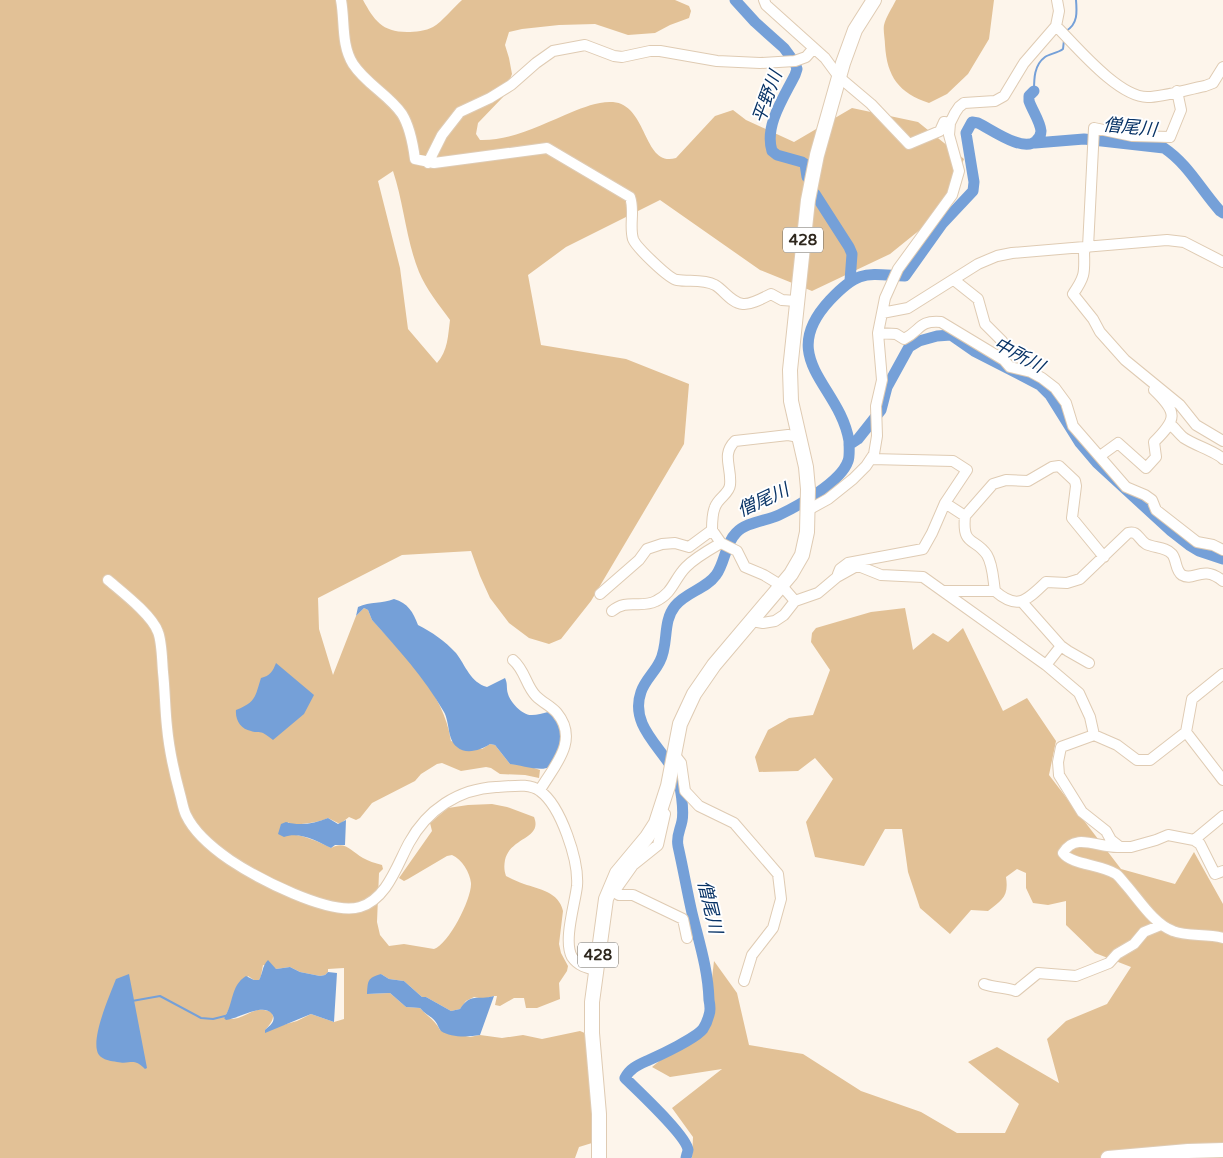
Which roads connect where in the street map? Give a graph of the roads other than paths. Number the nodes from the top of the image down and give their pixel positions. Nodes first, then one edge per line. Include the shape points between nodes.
1 (341, 0) edge
2 (764, 0) edge
3 (874, 0) edge
4 (1057, 0) edge
5 (1056, 26) junction
6 (814, 49) junction
7 (1223, 67) edge
8 (839, 77) junction
9 (1177, 91) junction
10 (950, 123) junction
11 (428, 163) junction
12 (1086, 247) junction
13 (1223, 262) edge
14 (954, 280) junction
15 (796, 301) junction
16 (882, 313) junction
17 (878, 333) junction
18 (1004, 360) junction
19 (1127, 362) junction
20 (1170, 424) junction
21 (799, 437) junction
22 (1223, 441) edge
23 (1100, 456) junction
24 (871, 459) junction
25 (1223, 459) edge
26 (808, 500) junction
27 (945, 503) junction
28 (965, 516) junction
29 (712, 530) junction
30 (721, 543) junction
31 (1223, 550) edge
32 (1104, 557) junction
33 (837, 577) junction
34 (108, 580) dead end
35 (1223, 581) edge
36 (782, 586) junction
37 (944, 591) junction
38 (995, 591) junction
39 (600, 594) dead end
40 (795, 601) junction
41 (1022, 602) junction
42 (612, 611) dead end
43 (752, 621) junction
44 (1061, 646) junction
45 (513, 660) dead end
46 (1089, 663) dead end
47 (1046, 665) junction
48 (1223, 674) edge
49 (1186, 732) junction
50 (1094, 735) junction
51 (673, 760) junction
52 (1223, 780) edge
53 (540, 790) junction
54 (1223, 816) edge
55 (1194, 840) junction
56 (1120, 847) junction
57 (1223, 871) edge
58 (612, 890) junction
59 (1161, 924) junction
60 (687, 938) dead end
61 (1223, 938) edge
62 (596, 970) junction
63 (744, 982) dead end
64 (984, 984) dead end
65 (1223, 1150) edge
66 (599, 1158) edge
67 (1108, 1158) edge

1 - 11 street via 347,49 353,64 396,106 407,123 415,158
2 - 6 street
3 - 8 highway, 428 via 856,30
4 - 5 street
5 - 9 street via 1112,82 1131,94 1148,98
5 - 10 street via 1024,63 1004,96 995,101 964,103
6 - 8 street
6 - 11 street via 806,57 795,60 760,63 717,61 660,51 622,57 585,45 553,51 511,85 460,112 442,135
7 - 9 street via 1213,83
8 - 10 street via 871,104 909,144 940,131 944,122
8 - 15 highway, 428 via 808,200
9 - 12 street via 1181,110 1170,137 1132,136 1094,128
10 - 16 street via 949,135 959,171 952,195 898,269
11 - 15 street via 547,148 630,197 633,238 668,276 675,280 696,280 715,285 737,303 745,305 771,294 782,300
12 - 13 street via 1167,240 1184,242
12 - 14 street via 997,256
12 - 19 street via 1083,280 1072,294
14 - 16 street via 908,308
14 - 18 street via 978,299 985,324 1005,347
15 - 21 highway, 428 via 790,370 791,401
16 - 17 street
17 - 18 street via 896,334 904,339 921,325 941,322
17 - 24 street via 882,380 876,406 877,436
18 - 23 street via 1010,368 1031,372 1055,388 1066,403 1073,426
19 - 20 street via 1127,368 1172,410
19 - 22 street via 1180,405 1196,425
20 - 23 street via 1154,442 1156,457 1146,468 1118,443
20 - 25 street via 1185,438
21 - 26 highway, 428 via 806,467
21 - 29 street via 742,439 732,444 727,456 729,490 715,507
23 - 31 street via 1126,487 1145,494 1156,510 1197,542
24 - 26 street via 828,499
24 - 27 street via 953,461 967,470
26 - 36 highway, 428 via 802,555
27 - 28 street
27 - 33 street via 923,549 848,563
28 - 32 street via 993,484 1006,480 1028,481 1052,466 1058,466 1075,481 1072,518
28 - 38 street via 968,540 987,556
29 - 30 street
29 - 39 street via 689,547 675,543 647,549
30 - 36 street via 737,551 746,567
30 - 42 street via 687,567 672,590 658,600 649,604 624,604
32 - 35 street via 1132,532 1144,542 1171,552 1182,575 1208,572
32 - 41 street via 1080,579 1046,582
33 - 37 street via 861,567 881,575 923,577
33 - 40 street via 818,593
34 - 53 street via 132,600 158,632 175,777 192,826 228,859 268,882 328,906 362,906 381,892 421,826 448,801 480,788 527,786
36 - 40 street
36 - 43 highway, 428
37 - 38 street
37 - 47 street
38 - 41 street via 1004,599
40 - 43 street via 775,621
41 - 44 street
43 - 51 highway, 428 via 694,694 680,724
44 - 46 street
44 - 47 street
45 - 53 street via 522,669 536,696 563,722 566,742 563,752
47 - 50 street via 1080,694
48 - 49 street via 1192,699
49 - 50 street via 1150,760 1138,760 1117,744
49 - 52 street
50 - 56 street via 1061,747 1059,775 1082,812
51 - 58 highway, 428 via 656,823 617,873
51 - 63 street via 681,763 685,791 699,806 734,823 778,874 781,900 773,928 752,955
53 - 62 street via 562,819 576,872 569,949 576,962
54 - 55 street
55 - 56 street via 1168,834 1131,847
55 - 57 street via 1200,844 1215,874
56 - 59 street via 1076,842 1068,845 1063,853 1070,860 1099,866 1117,875
58 - 60 street via 619,895 633,895 683,919
58 - 62 highway, 428 via 603,913
59 - 61 street via 1174,932
59 - 64 street via 1144,932 1109,963 1076,976 1038,973 1016,991
62 - 66 highway, 428 via 592,1025
65 - 67 highway

